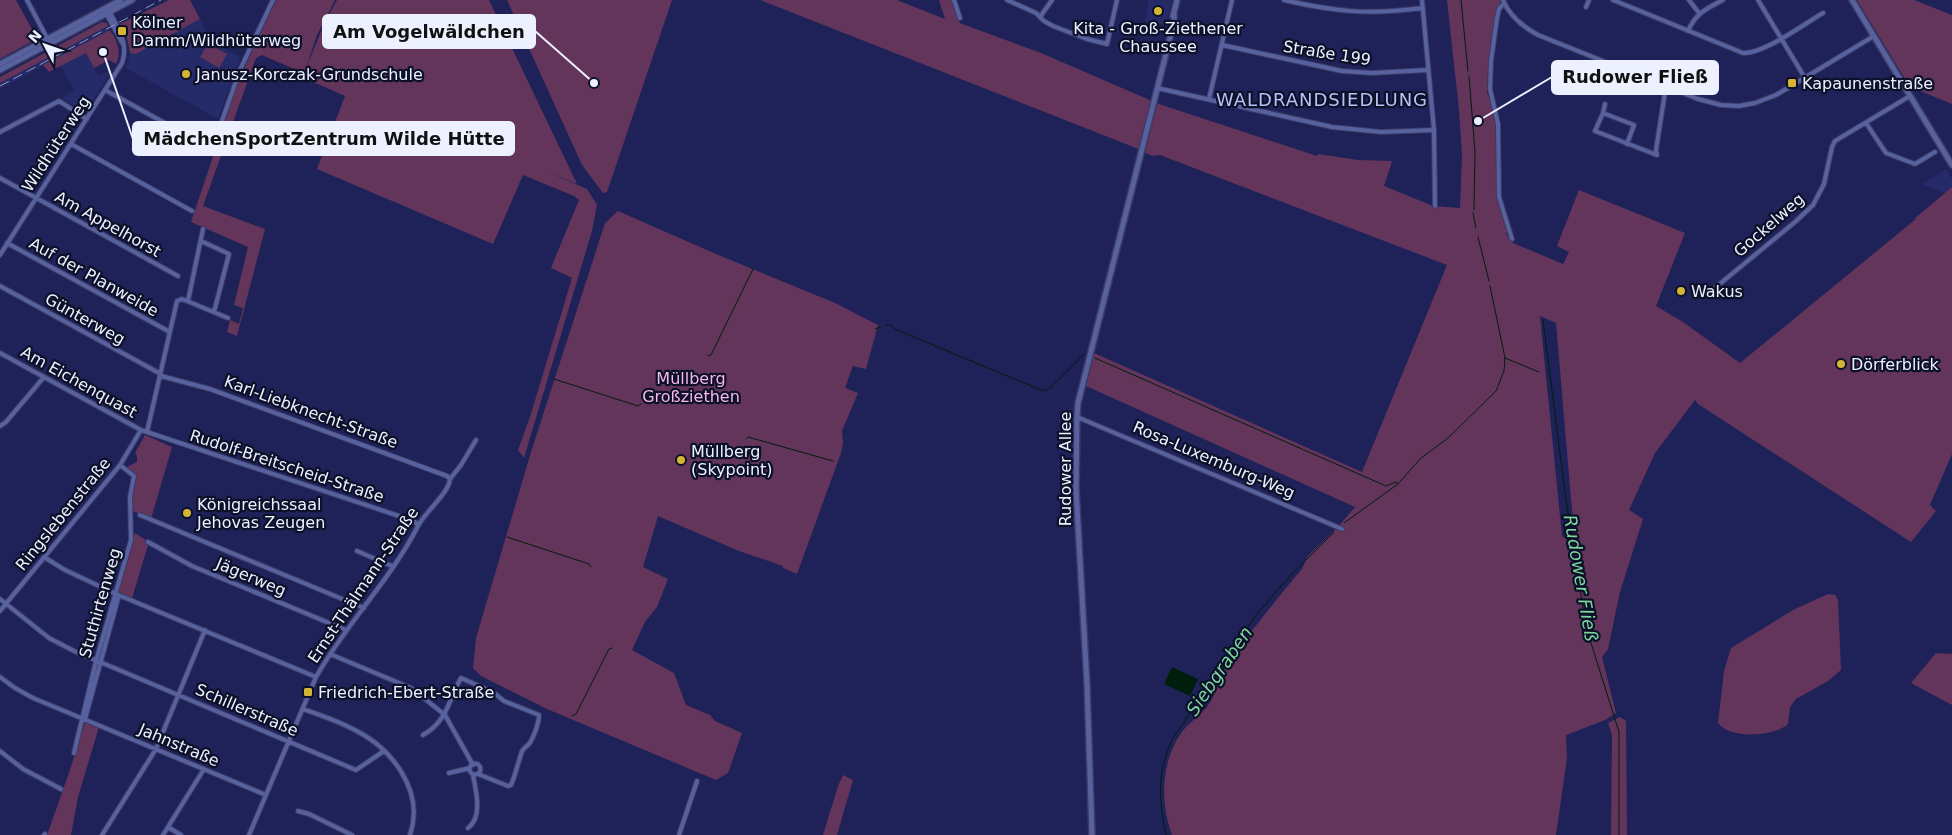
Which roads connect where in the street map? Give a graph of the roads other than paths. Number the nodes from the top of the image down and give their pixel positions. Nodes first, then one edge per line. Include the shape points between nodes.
1 (27, 0) edge
2 (121, 0) edge
3 (132, 0) edge
4 (273, 0) edge
5 (954, 0) edge
6 (1007, 0) edge
7 (1052, 0) edge
8 (1117, 0) edge
9 (1177, 0) edge
10 (1232, 0) edge
11 (1284, 0) edge
12 (1422, 0) edge
13 (1589, 0) edge
14 (1613, 0) edge
15 (1689, 0) edge
16 (1723, 0) edge
17 (1758, 0) edge
18 (1852, 0) edge
19 (1504, 1) edge
20 (1586, 7) dead end
21 (1423, 8) junction
22 (106, 10) junction
23 (1823, 13) dead end
24 (1699, 14) junction
25 (1040, 17) junction
26 (960, 18) dead end
27 (1688, 31) junction
28 (1874, 36) junction
29 (1781, 38) junction
30 (49, 41) junction
31 (1222, 45) junction
32 (0, 64) edge
33 (0, 70) edge
34 (1428, 70) junction
35 (1805, 78) junction
36 (1666, 86) junction
37 (1157, 88) junction
38 (105, 90) junction
39 (1910, 96) junction
40 (1210, 99) junction
41 (1605, 104) dead end
42 (1603, 113) junction
43 (87, 119) junction
44 (1866, 123) junction
45 (1434, 130) junction
46 (0, 132) edge
47 (71, 144) junction
48 (1627, 144) junction
49 (1936, 152) dead end
50 (1952, 165) edge
51 (0, 178) edge
52 (36, 198) junction
53 (1435, 206) dead end
54 (192, 211) dead end
55 (204, 229) dead end
56 (1512, 239) dead end
57 (201, 241) junction
58 (7, 243) junction
59 (0, 255) edge
60 (178, 276) dead end
61 (0, 286) edge
62 (1716, 287) dead end
63 (188, 301) junction
64 (214, 312) junction
65 (228, 318) dead end
66 (168, 331) dead end
67 (0, 353) edge
68 (160, 374) junction
69 (44, 377) junction
70 (1077, 416) junction
71 (0, 426) edge
72 (145, 431) junction
73 (476, 440) dead end
74 (120, 465) junction
75 (450, 479) junction
76 (140, 515) dead end
77 (418, 526) junction
78 (1342, 529) dead end
79 (148, 542) dead end
80 (357, 551) dead end
81 (44, 557) junction
82 (392, 566) junction
83 (118, 594) junction
84 (0, 600) edge
85 (6, 604) junction
86 (364, 608) junction
87 (0, 611) edge
88 (205, 630) junction
89 (346, 630) junction
90 (330, 654) junction
91 (98, 662) junction
92 (0, 677) edge
93 (316, 677) junction
94 (178, 696) junction
95 (303, 708) junction
96 (445, 715) junction
97 (83, 718) junction
98 (424, 735) dead end
99 (289, 742) junction
100 (156, 749) junction
101 (0, 751) edge
102 (384, 751) junction
103 (74, 753) dead end
104 (472, 766) junction
105 (204, 769) junction
106 (449, 773) dead end
107 (476, 774) junction
108 (697, 781) dead end
109 (61, 789) dead end
110 (266, 795) junction
111 (298, 811) dead end
112 (168, 827) junction
113 (468, 828) dead end
114 (102, 835) edge
115 (163, 835) edge
116 (181, 835) edge
117 (249, 835) edge
118 (352, 835) edge
119 (410, 835) edge
120 (679, 835) edge
121 (1092, 835) edge

1 - 30 street
2 - 22 street
3 - 22 street
4 - 38 street via 240,70 212,149
5 - 26 street
6 - 25 street
7 - 25 street
8 - 25 street via 1107,44 1066,31
9 - 37 street, Rudower Allee
10 - 31 street
11 - 21 street via 1363,13
12 - 21 street
13 - 20 street
14 - 27 street
15 - 24 street
16 - 24 street
17 - 29 street
18 - 28 street
19 - 36 street via 1517,20 1538,35
19 - 56 street via 1497,18 1490,89 1498,124 1499,197
21 - 34 street
22 - 30 street
22 - 38 street, Wildhüterweg via 124,45 123,61
23 - 29 street
24 - 27 street
27 - 29 street via 1743,53 1756,52
28 - 35 street
28 - 39 street
29 - 35 street
30 - 32 street
30 - 33 street
31 - 34 street, Straße 199 via 1342,71
31 - 40 street
34 - 45 street
35 - 36 street via 1763,100 1739,106 1706,101
36 - 48 street via 1657,155
37 - 40 street
37 - 70 street, Rudower Allee
38 - 43 street, Wildhüterweg
39 - 44 street, Gockelweg
39 - 50 street
40 - 45 street via 1350,130
41 - 42 street
42 - 48 street via 1634,125
42 - 48 street via 1595,131
43 - 46 street via 60,102
43 - 47 street, Wildhüterweg
44 - 49 street via 1886,153 1915,164
44 - 62 street, Gockelweg via 1833,144 1824,184 1810,209
45 - 53 street
47 - 52 street, Wildhüterweg
47 - 54 street
51 - 52 street, Am Appelhorst
52 - 58 street, Wildhüterweg
52 - 60 street, Am Appelhorst
55 - 57 street
57 - 63 street
57 - 64 street via 229,254
58 - 59 street, Wildhüterweg
58 - 66 street, Auf der Planweide
61 - 68 street, Günterweg
63 - 64 street
63 - 68 street, Ringslebenstraße via 178,299 176,303
64 - 65 street
67 - 69 street, Am Eichenquast
68 - 72 street, Ringslebenstraße
68 - 75 street, Karl-Liebknecht-Straße via 210,389
69 - 71 street
69 - 72 street, Am Eichenquast
70 - 78 street, Rosa-Luxemburg-Weg
70 - 121 street, Rudower Allee via 1076,489
72 - 74 street, Ringslebenstraße
72 - 77 street, Rudolf-Breitscheid-Straße via 414,521
73 - 75 street, Ernst-Thälmann-Straße
74 - 81 street, Ringslebenstraße
74 - 83 street, Stuthirtenweg via 132,473 134,480 130,497 131,540
75 - 77 street, Ernst-Thälmann-Straße
76 - 86 street
77 - 82 street, Ernst-Thälmann-Straße
79 - 89 street, Jägerweg via 192,566
80 - 82 street
81 - 83 street
81 - 85 street, Ringslebenstraße
82 - 86 street, Ernst-Thälmann-Straße
83 - 88 street
83 - 91 street, Stuthirtenweg
84 - 85 street, Schillerstraße
85 - 87 street, Ringslebenstraße
85 - 91 street, Schillerstraße via 49,638
86 - 89 street, Ernst-Thälmann-Straße
88 - 93 street
88 - 94 street
89 - 90 street, Ernst-Thälmann-Straße
90 - 93 street, Ernst-Thälmann-Straße
90 - 96 street via 411,688
91 - 94 street, Schillerstraße
91 - 97 street, Stuthirtenweg
92 - 97 street, Jahnstraße via 33,698
93 - 95 street, Ernst-Thälmann-Straße
94 - 99 street, Schillerstraße
94 - 100 street
95 - 99 street, Ernst-Thälmann-Straße
95 - 102 street via 354,729
96 - 98 street
96 - 104 street
96 - 107 street via 461,678 539,715 517,765 512,785
97 - 100 street, Jahnstraße
97 - 103 street, Stuthirtenweg
99 - 102 street, Schillerstraße via 356,770
99 - 110 street, Ernst-Thälmann-Straße
100 - 105 street, Jahnstraße
100 - 114 street
101 - 109 street
102 - 119 street via 403,773 412,796 414,819
104 - 106 street
104 - 107 street via 470,772
104 - 107 street via 477,764 480,767
105 - 110 street, Jahnstraße
105 - 112 street
107 - 113 street via 477,816
108 - 120 street
110 - 117 street, Ernst-Thälmann-Straße
111 - 118 street
112 - 115 street
112 - 116 street

